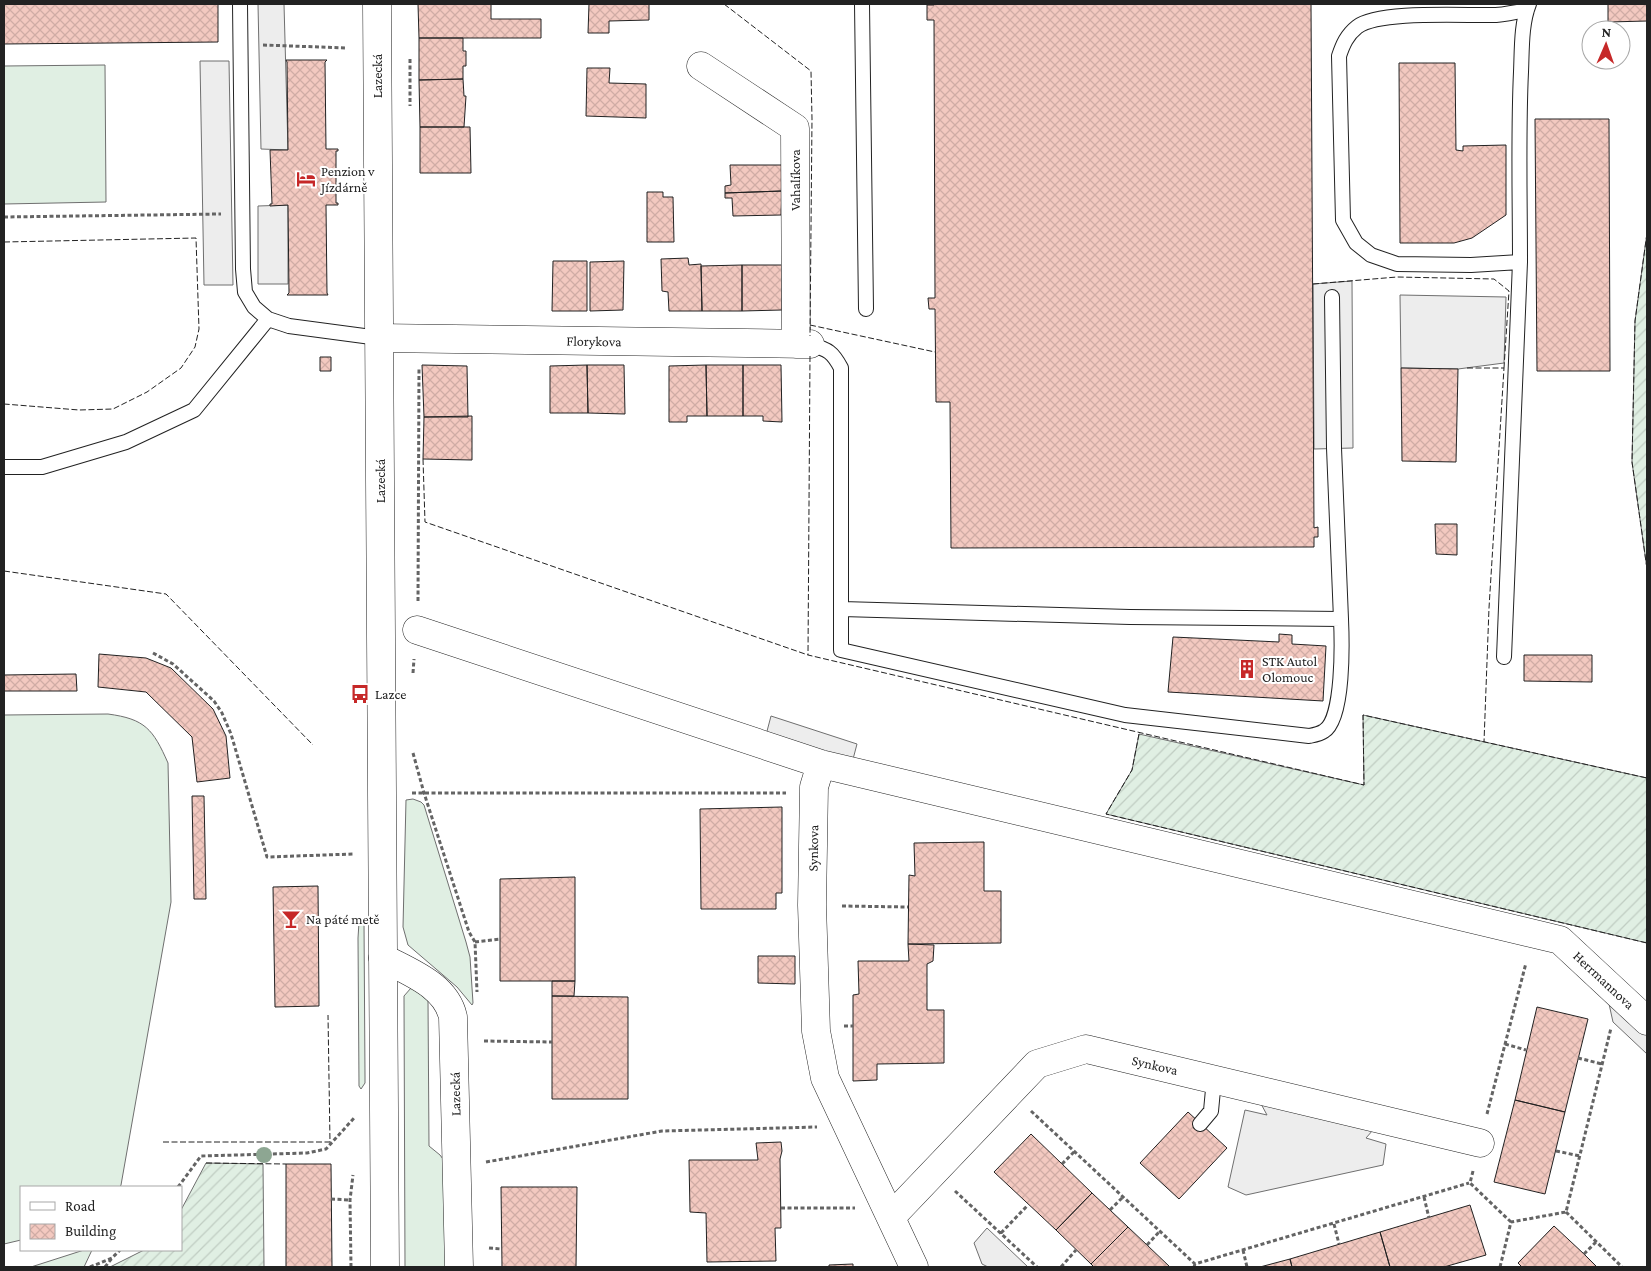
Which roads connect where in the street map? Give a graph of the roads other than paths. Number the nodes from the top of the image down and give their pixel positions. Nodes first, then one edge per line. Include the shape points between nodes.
1 (240, 4) edge
2 (377, 4) edge
3 (862, 4) edge
4 (1528, 7) edge
5 (701, 66) dead end
6 (1520, 262) junction
7 (1332, 297) dead end
8 (866, 309) dead end
9 (268, 319) junction
10 (379, 338) junction
11 (803, 344) junction
12 (4, 467) edge
13 (842, 609) junction
14 (1341, 618) junction
15 (418, 630) road end
16 (1504, 657) dead end
17 (820, 764) junction
18 (383, 958) junction
19 (1647, 1021) edge
20 (1214, 1079) junction
21 (1200, 1124) dead end
22 (1480, 1143) road end
23 (891, 1217) junction
24 (384, 1267) edge
25 (459, 1267) edge
26 (914, 1267) edge

1 - 9 lane via 243,269 246,292 254,308
2 - 10 street, Lazecká
3 - 8 lane
4 - 6 lane via 1519,102
4 - 6 lane via 1498,15 1376,19 1358,26 1345,40 1339,56 1342,220 1356,243 1371,256 1397,264
5 - 11 street, Vahalíkova via 795,128
6 - 16 lane
7 - 14 lane
9 - 10 lane via 289,326
9 - 12 lane via 194,410 126,442 42,467
10 - 11 street, Florykova
10 - 18 street, Lazecká
11 - 13 lane via 834,354 841,368
13 - 14 lane via 1130,617
13 - 14 lane via 841,650 1125,715 1309,736 1325,731 1335,717 1340,690
15 - 17 street
17 - 19 street, Herrmannova via 1560,940
17 - 23 street, Synkova via 814,794 812,905 816,1031 825,1078
18 - 24 street, Lazecká
18 - 25 street, Lazecká via 433,986 451,1008
20 - 21 lane via 1211,1111
20 - 22 street, Synkova
20 - 23 street, Synkova via 1086,1049 1037,1064
23 - 26 street, Synkova

